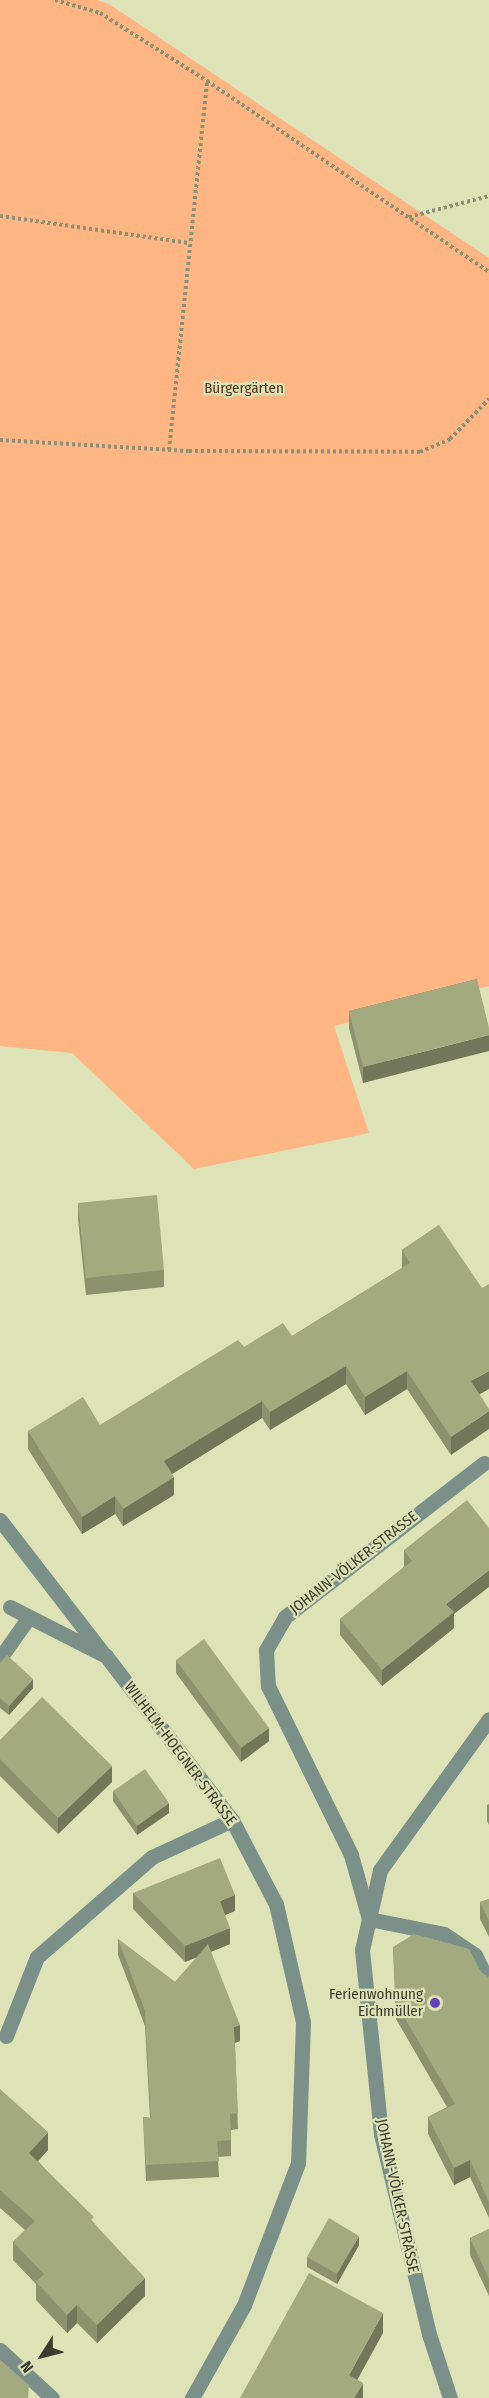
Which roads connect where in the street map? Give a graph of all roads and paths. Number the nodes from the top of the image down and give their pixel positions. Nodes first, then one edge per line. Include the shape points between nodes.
1 (55, 0) edge
2 (207, 81) junction
3 (489, 196) edge
4 (0, 216) edge
5 (408, 217) junction
6 (189, 243) junction
7 (489, 272) edge
8 (489, 399) edge
9 (0, 440) edge
10 (169, 450) junction
11 (484, 1463) dead end
12 (0, 1520) edge
13 (10, 1607) dead end
14 (29, 1617) junction
15 (106, 1656) junction
16 (0, 1659) edge
17 (489, 1719) edge
18 (232, 1820) junction
19 (369, 1918) junction
20 (489, 1984) edge
21 (6, 2036) dead end
22 (0, 2350) edge
23 (52, 2398) edge
24 (192, 2398) edge
25 (450, 2398) edge

1 - 2 path via 100,13
2 - 5 path
2 - 6 path
3 - 5 path
4 - 6 path
5 - 7 path
6 - 10 path
8 - 10 path via 450,439 420,452
9 - 10 path
11 - 19 street, JOHANN-VÖLKER-STRASSE via 285,1617 266,1650 268,1686 351,1855
12 - 15 street, WILHELM-HOEGNER-STRASSE
13 - 14 street, WILHELM-HOEGNER-STRASSE
14 - 15 street, WILHELM-HOEGNER-STRASSE
14 - 16 street
15 - 18 street, WILHELM-HOEGNER-STRASSE
17 - 19 street, JOHANN-VÖLKER-STRASSE via 380,1870
18 - 21 street via 152,1857 38,1957
18 - 24 street, WILHELM-HOEGNER-STRASSE via 276,1904 303,2022 298,2163 244,2305
19 - 20 street via 444,1934 474,1955
19 - 25 street, JOHANN-VÖLKER-STRASSE via 362,1950 381,2133 429,2334
22 - 23 street

